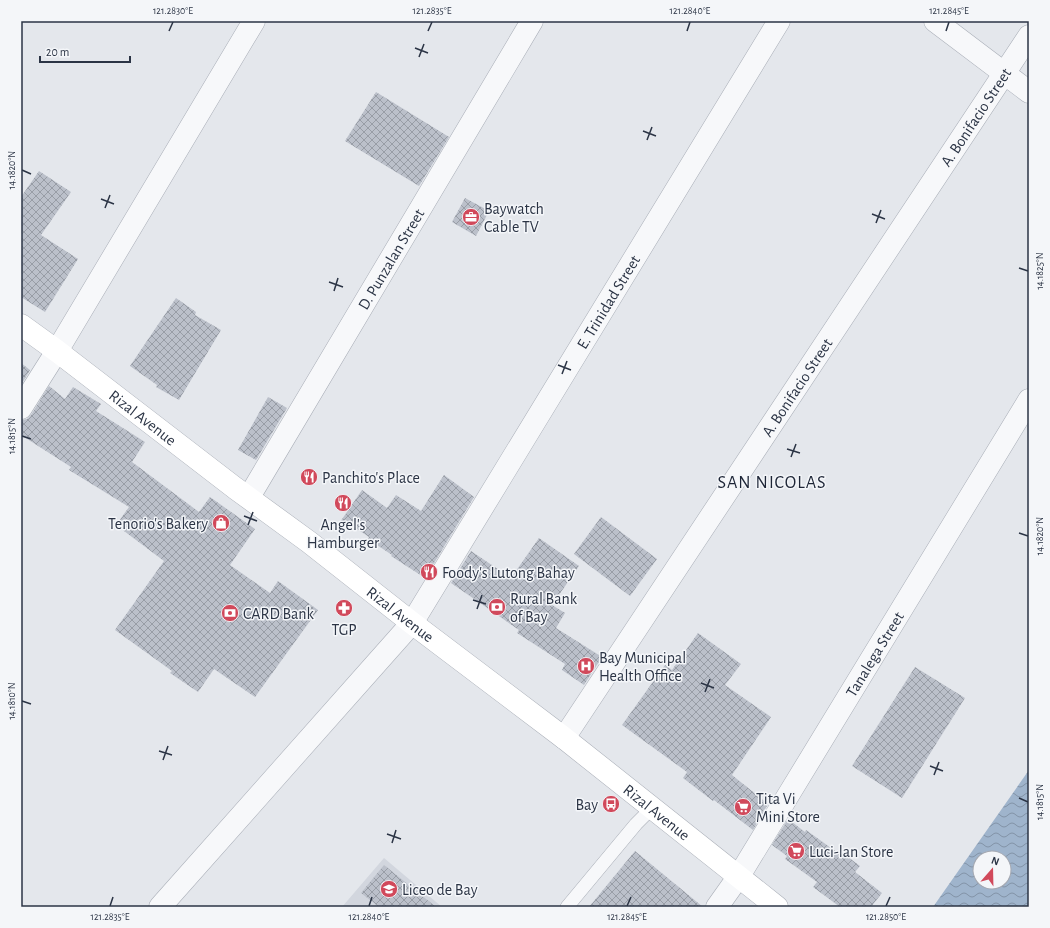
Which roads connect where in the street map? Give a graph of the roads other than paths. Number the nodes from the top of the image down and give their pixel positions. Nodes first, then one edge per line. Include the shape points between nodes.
1 (254, 21) edge
2 (532, 21) edge
3 (779, 21) edge
4 (935, 21) edge
5 (1029, 36) edge
6 (1006, 73) junction
7 (1029, 92) edge
8 (21, 325) edge
9 (58, 351) junction
10 (1029, 400) edge
11 (21, 408) edge
12 (249, 497) junction
13 (412, 623) junction
14 (564, 738) junction
15 (652, 808) junction
16 (739, 876) junction
17 (160, 907) edge
18 (567, 907) edge
19 (717, 907) edge
20 (777, 907) edge

1 - 9 street
2 - 12 street, D. Punzalan Street
3 - 13 street, E. Trinidad Street
4 - 6 street
5 - 6 street, A. Bonifacio Street
6 - 7 street
6 - 14 street, A. Bonifacio Street
8 - 9 main road, Rizal Avenue
9 - 11 street
9 - 12 main road, Rizal Avenue
10 - 16 street, Tanalega Street
12 - 13 main road, Rizal Avenue
13 - 14 main road, Rizal Avenue
13 - 17 street, E. Trinidad Street
14 - 15 main road, Rizal Avenue
15 - 16 main road, Rizal Avenue
15 - 18 lane
16 - 19 street, Tanalega Street
16 - 20 main road, Rizal Avenue

